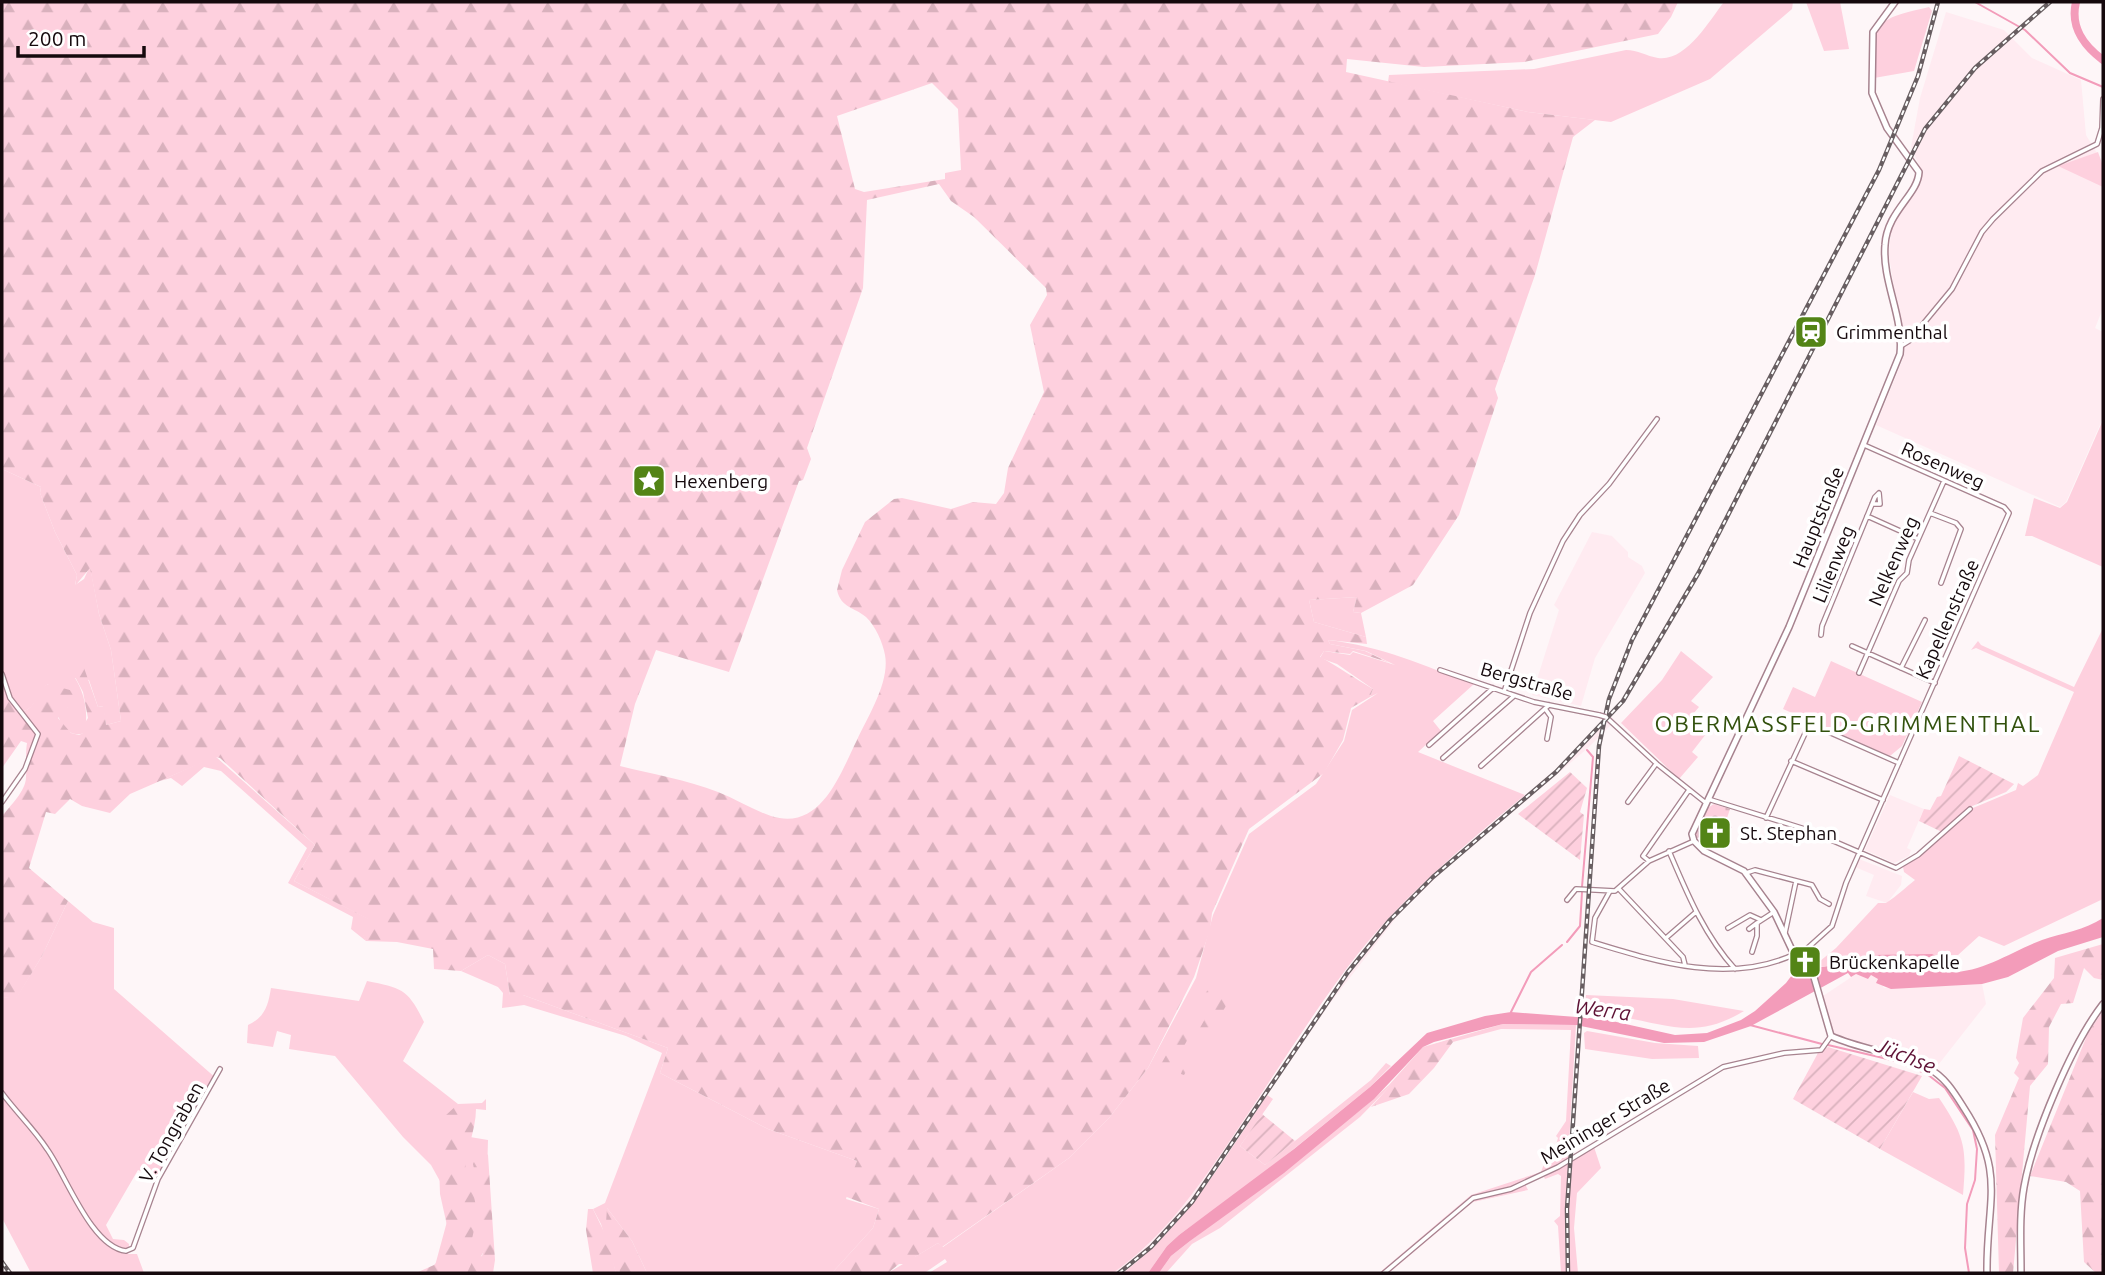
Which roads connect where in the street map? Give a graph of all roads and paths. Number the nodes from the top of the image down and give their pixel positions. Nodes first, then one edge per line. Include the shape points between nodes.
1 (1895, 2) edge
2 (2103, 99) edge
3 (1901, 346) junction
4 (1657, 419) dead end
5 (1864, 444) junction
6 (1944, 480) junction
7 (1872, 504) dead end
8 (1930, 513) junction
9 (2008, 513) joint
10 (1867, 516) junction
11 (1918, 539) junction
12 (1941, 583) dead end
13 (1925, 620) dead end
14 (1821, 635) dead end
15 (1852, 646) dead end
16 (1867, 653) junction
17 (1901, 668) junction
18 (1440, 670) dead end
19 (1859, 673) dead end
20 (2, 674) edge
21 (1935, 683) junction
22 (1493, 688) junction
23 (1504, 692) junction
24 (1514, 696) junction
25 (1549, 705) junction
26 (1546, 710) junction
27 (1547, 739) dead end
28 (1429, 745) dead end
29 (1444, 758) dead end
30 (1791, 761) junction
31 (1899, 763) junction
32 (1657, 764) junction
33 (1480, 766) dead end
34 (1689, 790) junction
35 (1883, 800) junction
36 (1707, 801) junction
37 (2, 802) edge
38 (1628, 802) dead end
39 (1970, 809) dead end
40 (1766, 818) junction
41 (1693, 841) junction
42 (1669, 851) junction
43 (1859, 853) junction
44 (1649, 861) junction
45 (1746, 873) junction
46 (1796, 881) junction
47 (1619, 889) junction
48 (1610, 891) junction
49 (1567, 900) dead end
50 (1829, 904) dead end
51 (1696, 911) junction
52 (1774, 912) junction
53 (1759, 922) junction
54 (1728, 928) dead end
55 (1749, 929) dead end
56 (1784, 935) junction
57 (1666, 938) junction
58 (1752, 952) dead end
59 (1797, 955) junction
60 (1685, 965) junction
61 (1735, 969) junction
62 (2103, 1004) edge
63 (1828, 1042) junction
64 (220, 1069) dead end
65 (2, 1093) edge
66 (1384, 1273) edge
67 (1987, 1273) edge
68 (2021, 1273) edge

1 - 3 main road, Hauptstraße via 1874,32 1871,66 1878,110 1919,172 1915,186 1893,215 1885,243
2 - 3 street via 2096,144 2042,171 1993,219 1952,289
3 - 5 main road, Hauptstraße
4 - 23 street via 1563,541 1530,613
5 - 6 street, Rosenweg
5 - 36 main road, Hauptstraße via 1790,627
6 - 8 street, Nelkenweg
6 - 9 street, Rosenweg
7 - 10 street, Lilienweg
8 - 11 street, Nelkenweg
8 - 12 street via 1961,529
9 - 21 street, Kapellenstraße
10 - 11 street
10 - 14 street, Lilienweg
11 - 16 street, Nelkenweg via 1907,573 1899,581
13 - 17 street
15 - 16 street
16 - 17 street
16 - 19 street, Nelkenweg
17 - 21 street
18 - 22 street, Bergstraße
20 - 37 street via 10,698 38,734 25,769
21 - 31 street, Kapellenstraße
22 - 23 street, Bergstraße
22 - 28 street
23 - 24 street, Bergstraße
24 - 25 street, Bergstraße
24 - 29 street
25 - 26 street
25 - 32 street, Bergstraße, bridge via 1606,717
26 - 27 street via 1551,717
26 - 33 street
30 - 31 street via 1805,729 1815,726
30 - 35 street
30 - 40 street
31 - 35 street, Kapellenstraße
32 - 34 street
32 - 38 street
34 - 36 street
34 - 44 street via 1643,856
35 - 43 street, Kapellenstraße
36 - 40 street
36 - 41 main road, Hauptstraße via 1694,825
39 - 43 street via 1901,867
40 - 43 street via 1808,830
41 - 42 street
41 - 45 main road
42 - 44 street
42 - 51 street
43 - 59 street, Kapellenstraße via 1832,926
44 - 47 street
45 - 46 street via 1755,870
45 - 52 main road
46 - 50 street via 1812,885
46 - 56 street
47 - 48 street
47 - 57 street
48 - 49 street via 1576,889
48 - 60 street via 1595,918 1592,942 1670,965
51 - 57 street
51 - 61 street
52 - 53 street
52 - 56 main road
53 - 54 street via 1750,915
53 - 55 street
53 - 58 street
56 - 59 main road
57 - 60 street
59 - 61 street via 1765,967
59 - 63 main road via 1811,962
60 - 61 street
62 - 68 main road via 2082,1038 2032,1156 2021,1205
63 - 66 street, Meininger Straße via 1821,1050 1784,1053 1723,1068 1559,1167 1511,1189 1473,1198
63 - 67 main road via 1928,1068 1944,1079 1960,1102 1992,1166
64 - 65 street, V. Tongraben via 158,1179 132,1248 119,1250 96,1230 46,1146

